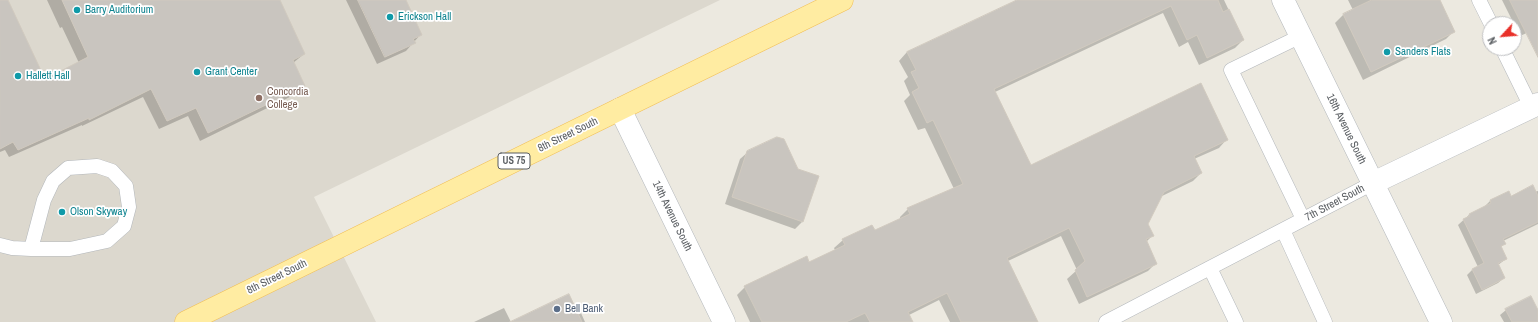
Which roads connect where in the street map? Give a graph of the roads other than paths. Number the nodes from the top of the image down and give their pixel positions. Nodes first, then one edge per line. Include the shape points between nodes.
1 (842, 0) edge
2 (1283, 0) edge
3 (1479, 0) edge
4 (1486, 16) edge
5 (1301, 36) junction
6 (1507, 56) edge
7 (1535, 106) edge
8 (620, 109) junction
9 (1373, 183) junction
10 (1303, 219) junction
11 (1283, 230) junction
12 (0, 245) edge
13 (31, 249) junction
14 (1210, 268) junction
15 (186, 322) edge
16 (724, 322) edge
17 (1106, 322) edge
18 (1236, 322) edge
19 (1325, 322) edge
20 (1441, 322) edge

1 - 8 main road, 8th Street South / US 75
2 - 5 street, 16th Avenue South
3 - 4 lane
5 - 9 street, 16th Avenue South
5 - 10 lane via 1230,70
6 - 7 lane
7 - 9 street, 7th Street South
8 - 15 main road, 8th Street South / US 75
8 - 16 street, 14th Avenue South
9 - 10 lane, 7th Street South
9 - 20 street, 16th Avenue South
10 - 11 lane, 7th Street South
11 - 14 lane, 7th Street South
11 - 19 lane
12 - 13 lane
13 - 13 lane via 70,249 107,241 124,226 129,207 126,186 112,171 97,166 68,168 53,181 44,200
14 - 17 lane, 7th Street South
14 - 18 lane

